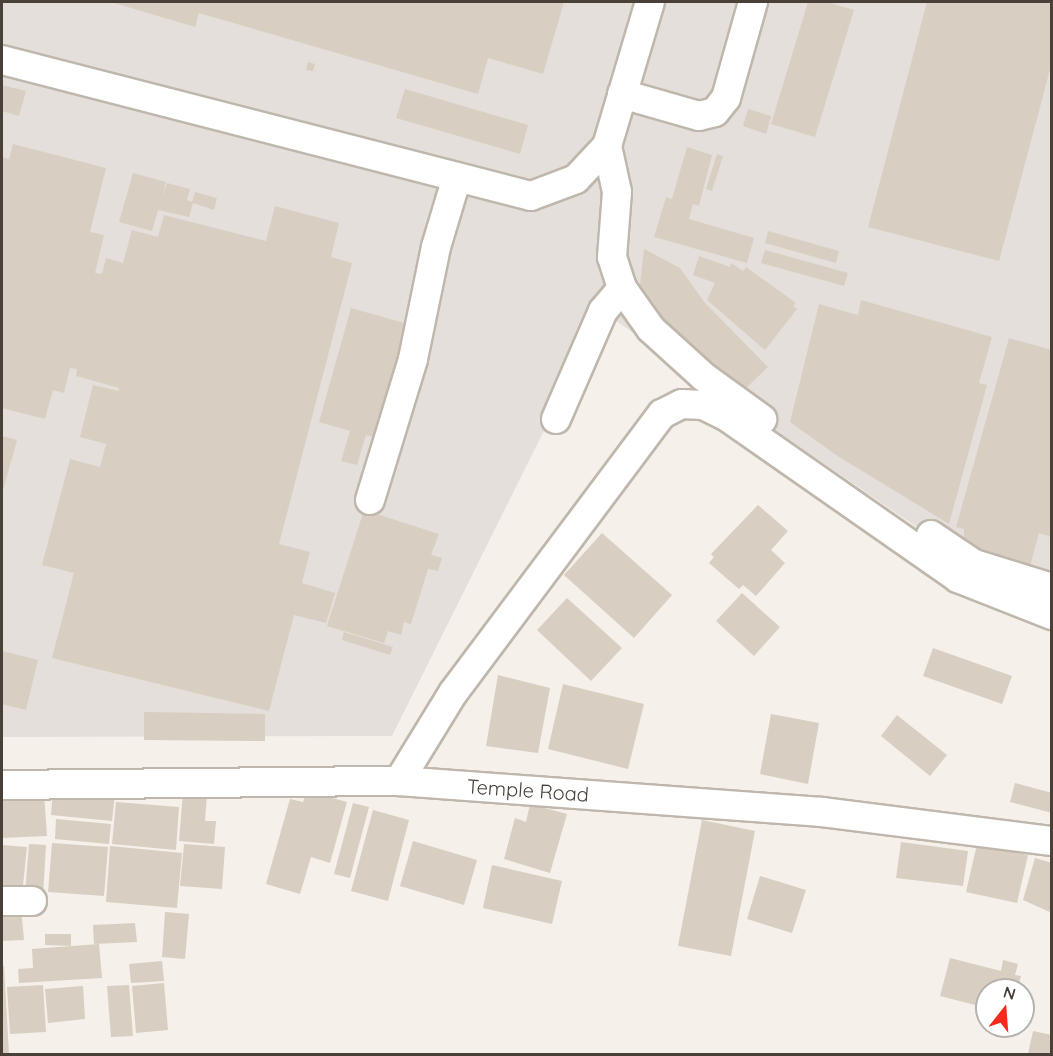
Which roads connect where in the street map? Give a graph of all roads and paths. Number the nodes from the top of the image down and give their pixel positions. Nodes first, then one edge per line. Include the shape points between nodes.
1 (650, 2) edge
2 (753, 2) edge
3 (2, 60) edge
4 (622, 94) junction
5 (607, 146) junction
6 (457, 177) junction
7 (622, 288) junction
8 (556, 419) dead end
9 (370, 500) dead end
10 (1052, 588) edge
11 (1052, 615) edge
12 (399, 781) junction
13 (2, 785) edge
14 (1052, 841) edge
15 (2, 901) edge
16 (32, 901) dead end

1 - 4 street
2 - 4 street via 729,90 715,112 699,116
3 - 6 street
4 - 5 street
5 - 6 street via 576,179 531,196
5 - 7 street via 617,192 612,257
6 - 9 street via 436,247 413,359
7 - 8 street via 603,311
7 - 10 street via 651,329 704,377 827,465 974,564
11 - 12 street via 958,578 726,416 703,405 682,404 662,414 453,693
12 - 13 street, Temple Road
12 - 14 street, Temple Road via 822,812
15 - 16 street

